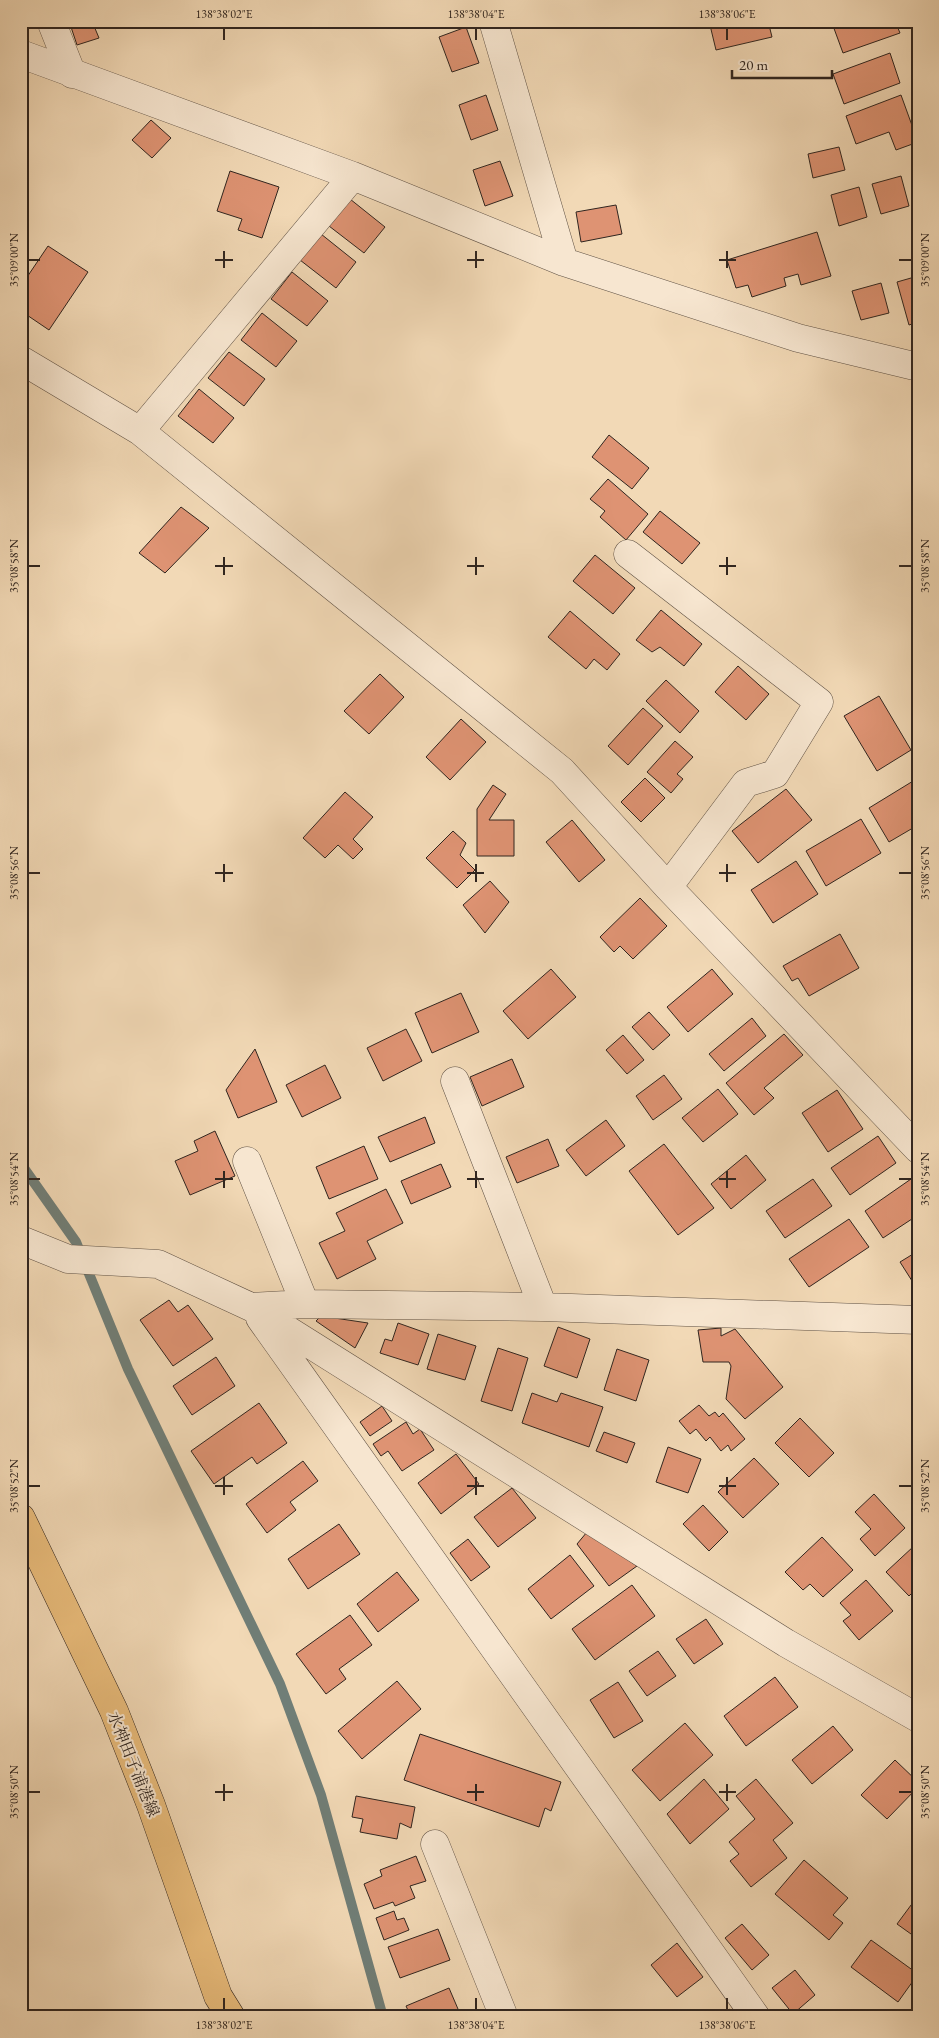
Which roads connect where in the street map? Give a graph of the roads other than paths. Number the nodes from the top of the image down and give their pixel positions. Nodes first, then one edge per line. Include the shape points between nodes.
1 (51, 21) edge
2 (493, 21) edge
3 (21, 54) edge
4 (72, 74) junction
5 (354, 176) junction
6 (564, 262) junction
7 (21, 360) edge
8 (918, 367) edge
9 (140, 431) junction
10 (628, 554) dead end
11 (668, 887) junction
12 (455, 1081) dead end
13 (918, 1149) edge
14 (247, 1161) dead end
15 (21, 1240) edge
16 (305, 1304) junction
17 (252, 1307) junction
18 (543, 1307) junction
19 (918, 1320) edge
20 (21, 1518) edge
21 (918, 1718) edge
22 (436, 1844) dead end
23 (231, 2017) edge
24 (504, 2017) edge
25 (756, 2017) edge

1 - 4 street
2 - 6 street
3 - 4 street
4 - 5 street
5 - 6 street
5 - 9 street
6 - 8 street via 798,338
7 - 9 street
9 - 11 street via 562,771
10 - 11 street via 819,702 775,774 746,783
11 - 13 street
12 - 18 street
14 - 16 street
15 - 17 street via 68,1259 158,1264
16 - 17 street
16 - 18 street
17 - 21 street via 786,1644
17 - 25 street
18 - 19 street
20 - 23 main road, 水神田子浦港線 via 114,1711 151,1804 218,1996
22 - 24 street

